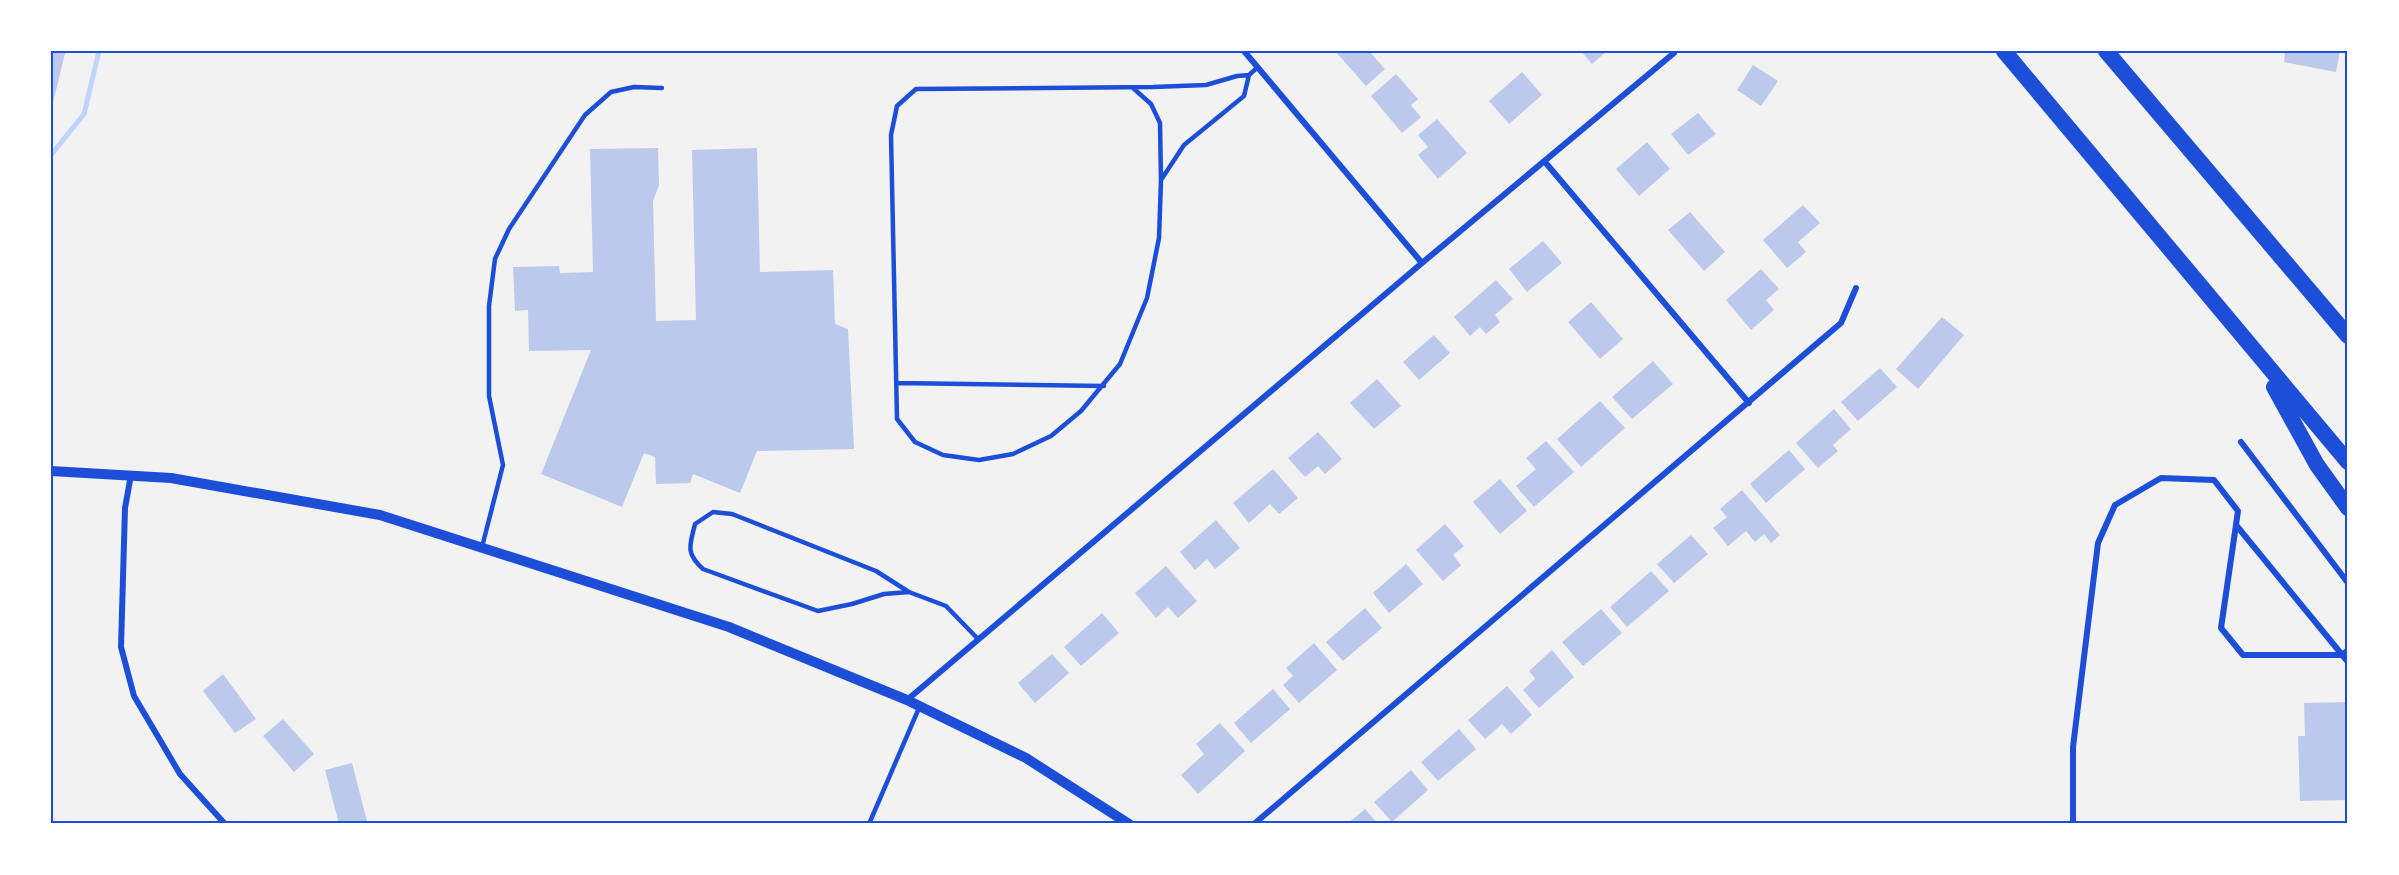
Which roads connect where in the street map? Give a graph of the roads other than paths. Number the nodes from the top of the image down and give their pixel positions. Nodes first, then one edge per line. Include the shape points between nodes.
1 (1244, 51) edge
2 (1673, 51) edge
3 (2004, 51) edge
4 (2106, 51) edge
5 (1258, 67) junction
6 (1249, 75) junction
7 (662, 88) dead end
8 (1133, 88) junction
9 (1545, 162) junction
10 (1161, 180) junction
11 (1422, 263) junction
12 (1856, 288) dead end
13 (2348, 336) edge
14 (2256, 354) junction
15 (897, 383) junction
16 (1104, 386) junction
17 (1749, 403) junction
18 (2241, 442) dead end
19 (2348, 462) edge
20 (51, 471) edge
21 (131, 475) junction
22 (2348, 508) edge
23 (2236, 525) junction
24 (482, 547) junction
25 (2348, 583) edge
26 (909, 592) junction
27 (978, 639) junction
28 (2345, 653) edge
29 (2348, 662) edge
30 (907, 700) junction
31 (920, 706) junction
32 (225, 824) edge
33 (869, 824) edge
34 (1129, 824) edge
35 (1254, 824) edge
36 (2073, 824) edge

1 - 5 street
2 - 9 street
3 - 14 highway
4 - 13 highway
5 - 6 lane
5 - 11 street
6 - 8 lane via 1206,85
6 - 10 lane via 1244,96 1184,146
7 - 24 lane via 634,87 611,92 585,115 509,229 495,259 489,306 489,396 503,465
8 - 10 lane via 1151,104 1160,123
8 - 15 lane via 916,88 897,106 891,135
9 - 11 street
9 - 17 street
10 - 16 lane via 1160,238 1147,298 1120,364
11 - 27 street
12 - 17 street via 1840,323
14 - 19 highway
14 - 22 highway via 2317,465
15 - 16 lane
15 - 16 lane via 897,419 915,442 943,455 979,460 1013,454 1051,436
17 - 35 street
18 - 25 street
20 - 21 street
21 - 24 street via 171,478 380,515
21 - 32 street via 125,508 121,647 134,696 180,774
23 - 28 street
23 - 28 street via 2221,628 2243,655
23 - 36 street via 2238,511 2214,480 2161,478 2115,505 2098,543 2073,747
24 - 30 street via 729,627
26 - 26 lane via 876,571 732,514 713,512 695,524 689,550 704,569 818,611 884,594
26 - 27 lane via 946,606
27 - 30 street
28 - 29 street
30 - 31 street
31 - 33 lane
31 - 34 street via 1026,758

